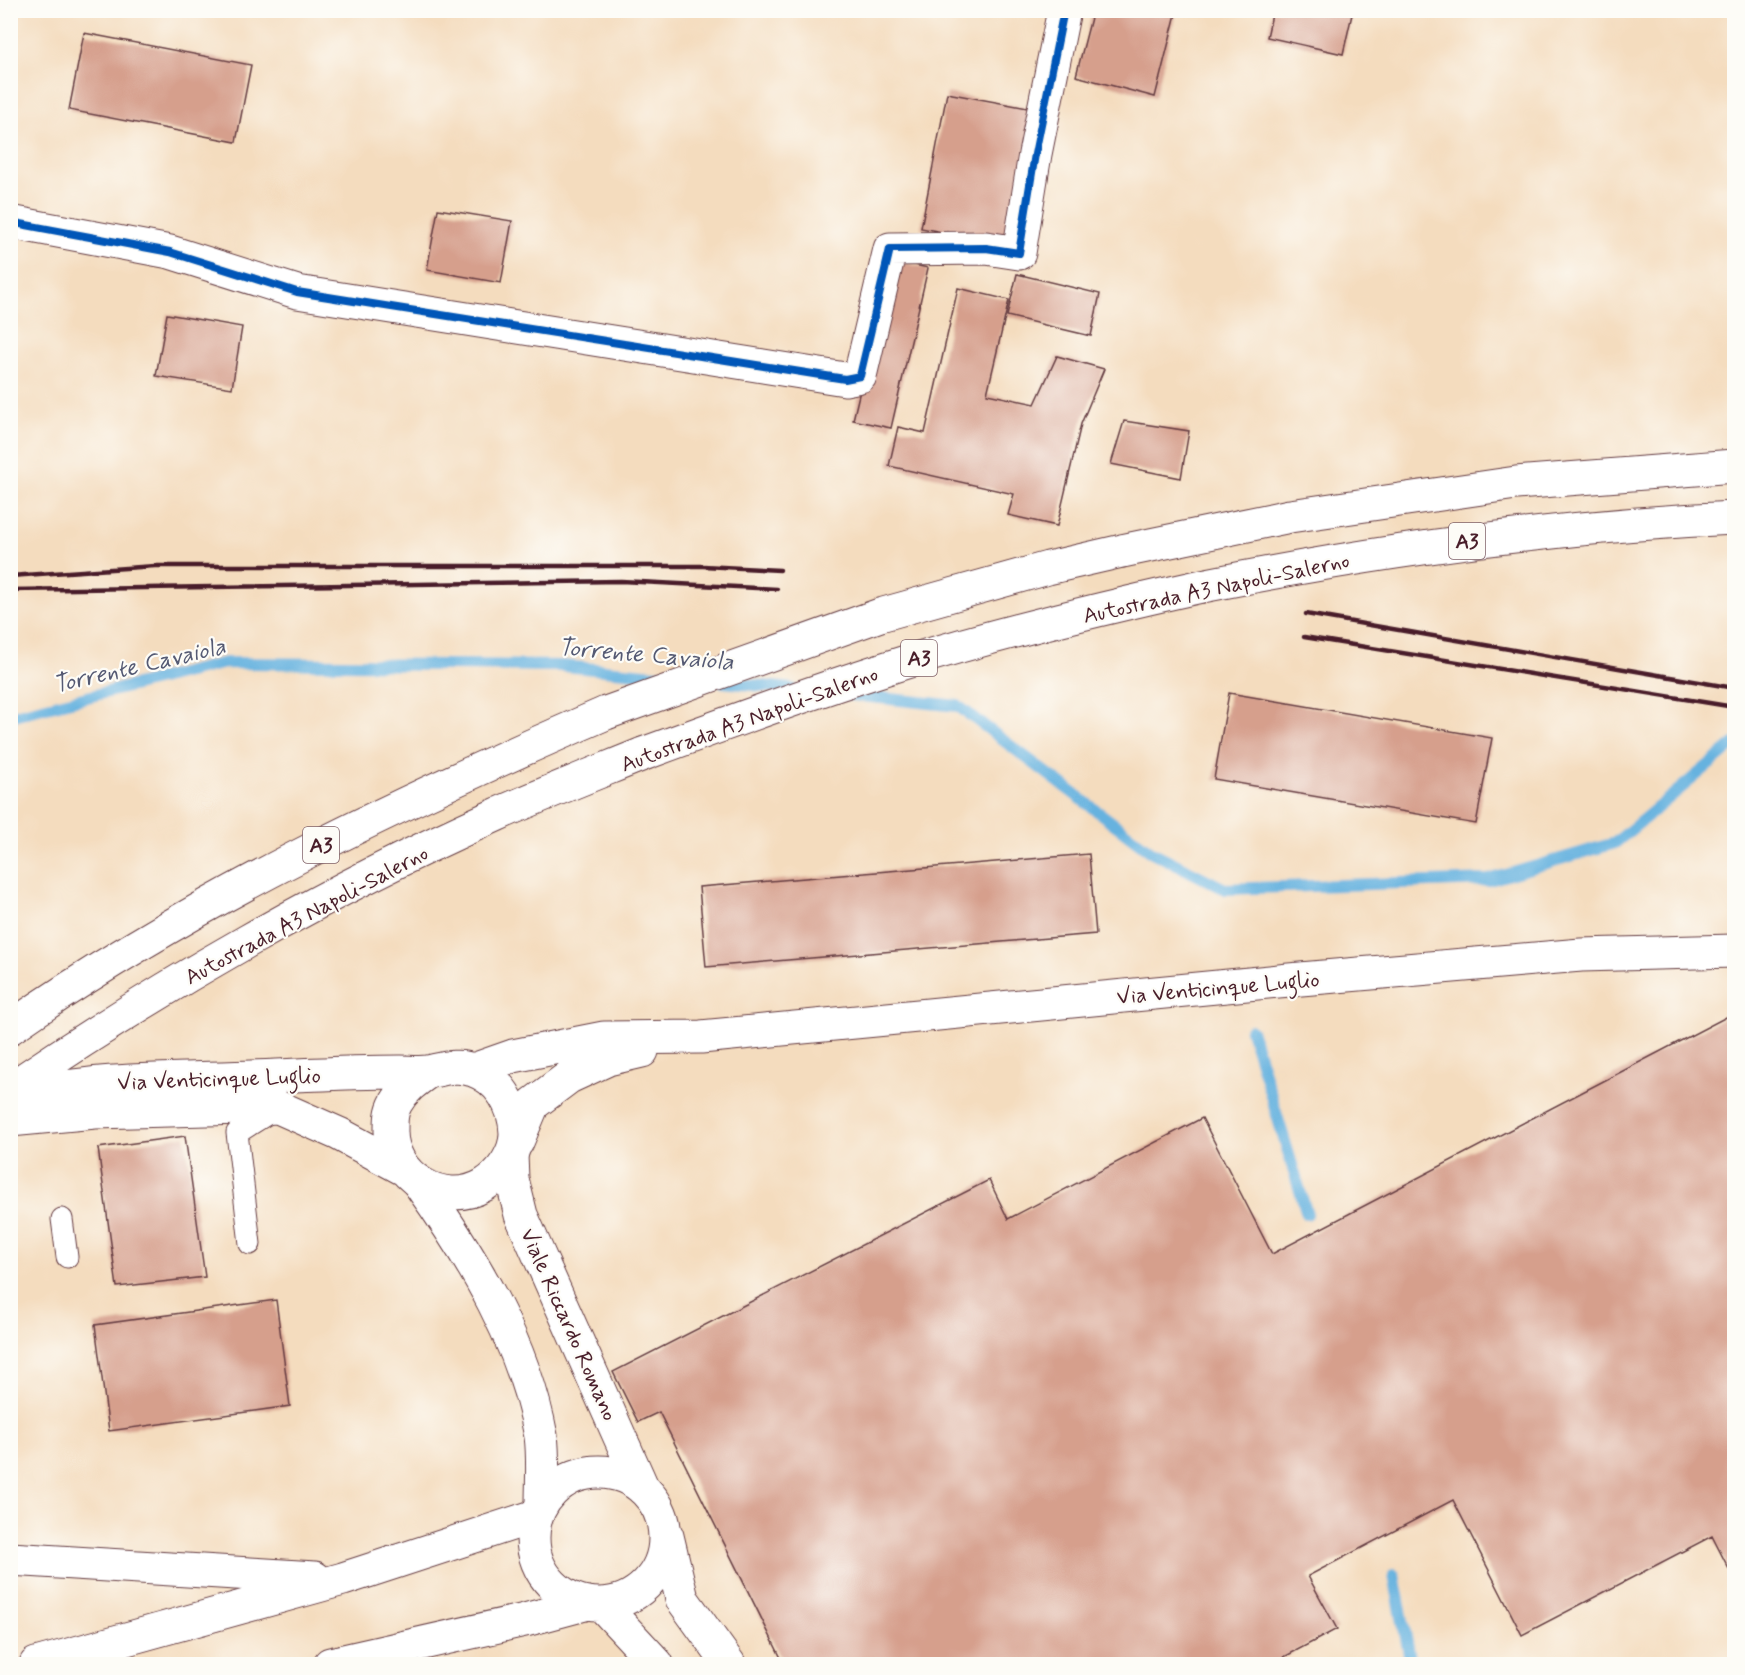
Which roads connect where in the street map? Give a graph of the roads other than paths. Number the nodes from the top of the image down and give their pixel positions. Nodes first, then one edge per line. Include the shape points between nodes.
1 (1064, 10) edge
2 (10, 222) edge
3 (1734, 466) edge
4 (1734, 518) edge
5 (1734, 951) edge
6 (10, 1028) edge
7 (701, 1037) junction
8 (473, 1070) junction
9 (428, 1072) junction
10 (10, 1091) edge
11 (278, 1107) junction
12 (10, 1120) edge
13 (511, 1155) junction
14 (410, 1176) junction
15 (62, 1219) dead end
16 (249, 1244) dead end
17 (66, 1257) dead end
18 (643, 1489) junction
19 (539, 1510) junction
20 (664, 1525) junction
21 (10, 1559) edge
22 (344, 1579) junction
23 (594, 1604) junction
24 (36, 1665) edge
25 (330, 1665) edge
26 (657, 1665) edge
27 (729, 1665) edge

1 - 2 main road via 1019,253 987,248 890,249 860,376 845,379 297,292 170,252
3 - 6 main road, A3, bridge via 1516,483 1290,516 1048,568 880,615 606,714 391,809 167,929
4 - 10 main road, Autostrada A3 Napoli-Salerno / A3, bridge via 1654,522 1461,542 1303,566 1094,610 908,662 793,700 643,754 495,815 383,869 148,1001
5 - 7 main road, Via Venticinque Luglio via 1581,955
7 - 8 main road, Via Venticinque Luglio via 604,1038 513,1056
7 - 13 main road, Via Venticinque Luglio via 608,1059 569,1077 533,1104
8 - 9 main road, Via Venticinque Luglio via 461,1067
8 - 13 main road, Via Venticinque Luglio via 504,1092 513,1112 516,1134
9 - 10 main road, Via Venticinque Luglio via 103,1083
9 - 14 main road, Via Venticinque Luglio via 409,1085 391,1116 391,1139
11 - 12 main road, Via Venticinque Luglio via 95,1112
11 - 14 main road, Via Venticinque Luglio via 339,1134
11 - 16 lane via 237,1132
13 - 14 main road, Via Venticinque Luglio via 499,1173 483,1185 459,1193 439,1192
13 - 18 main road, Viale Riccardo Romano via 521,1215
14 - 19 main road via 459,1241 511,1339 528,1384 541,1438
15 - 17 lane
18 - 19 main road, Viale Riccardo Romano via 614,1474 580,1474 552,1491
18 - 20 main road, Viale Riccardo Romano via 656,1505
19 - 22 main road
19 - 23 main road via 533,1538 537,1561 548,1581 566,1595
20 - 23 main road via 664,1548 657,1570 643,1587 623,1599
20 - 27 main road, Viale Riccardo Romano via 682,1599
21 - 22 main road
22 - 24 main road
23 - 25 main road
23 - 26 main road

